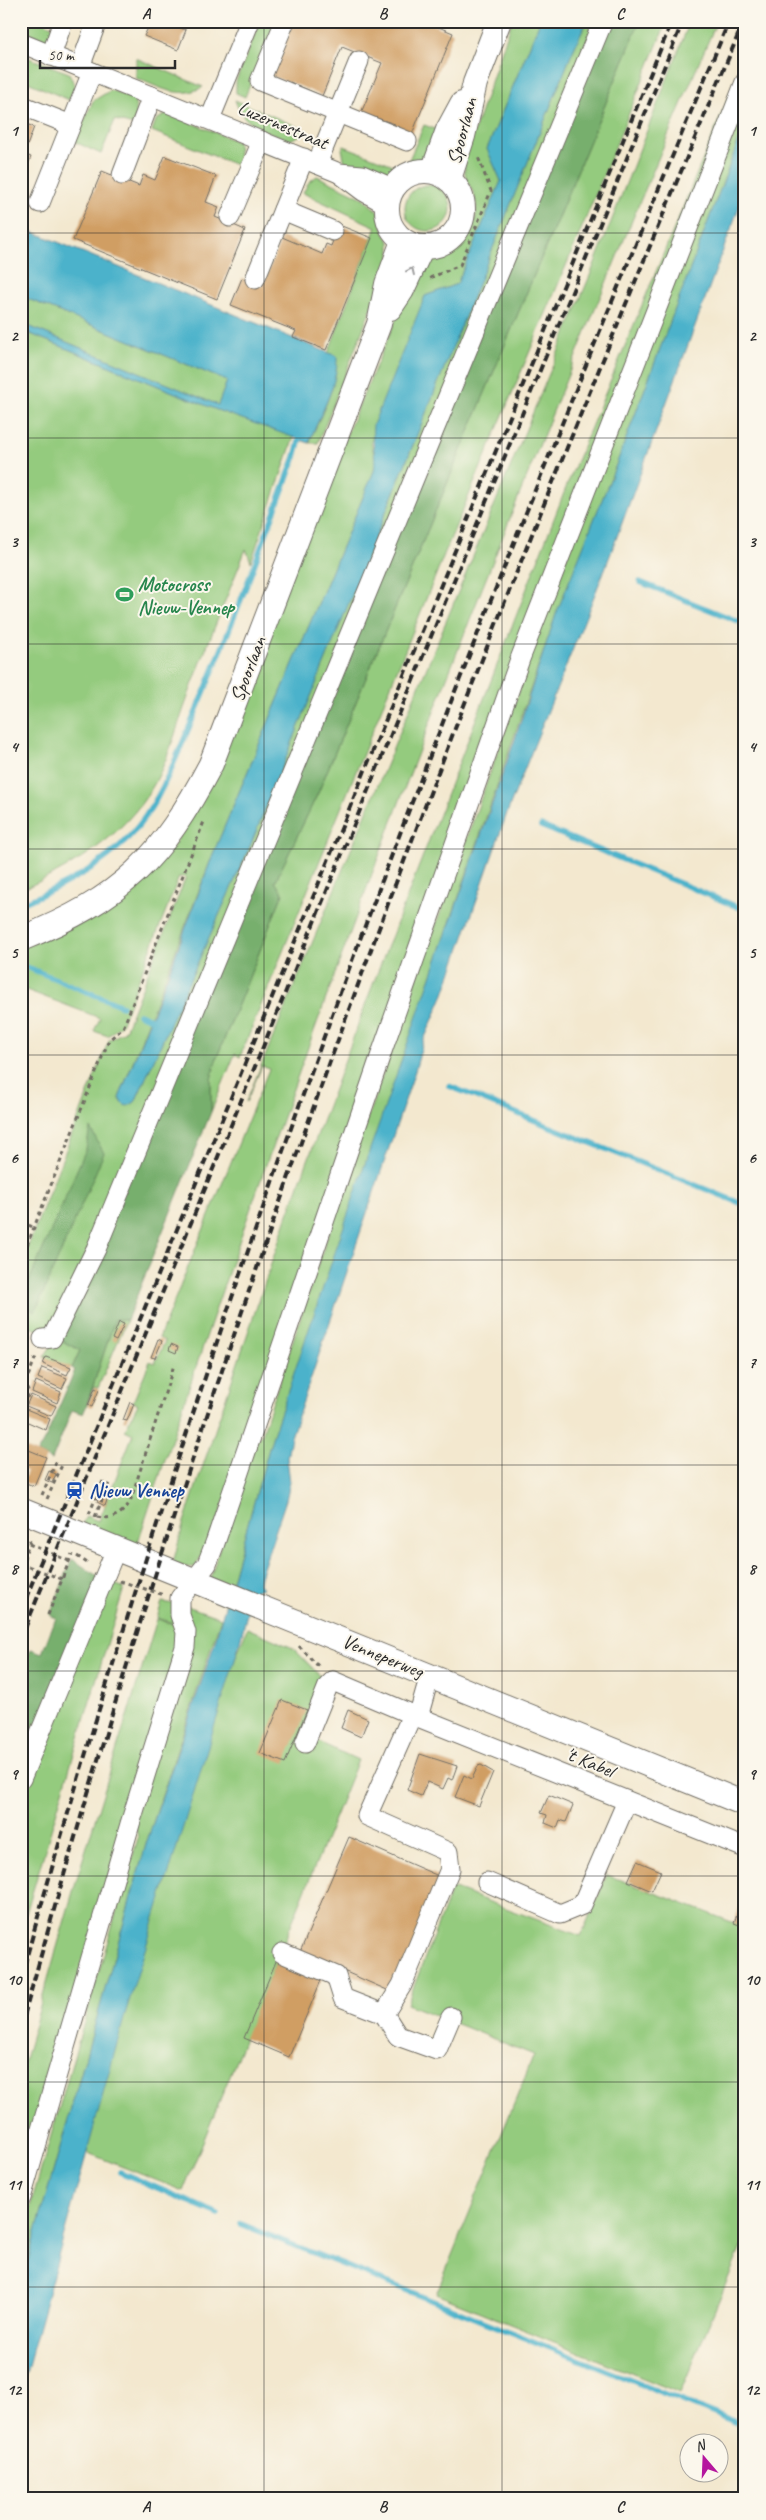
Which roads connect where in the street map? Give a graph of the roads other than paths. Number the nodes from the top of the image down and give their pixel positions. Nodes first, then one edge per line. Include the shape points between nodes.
1 (63, 21) edge
2 (97, 21) edge
3 (250, 21) edge
4 (285, 21) edge
5 (498, 21) edge
6 (603, 21) edge
7 (21, 43) edge
8 (50, 56) junction
9 (359, 62) dead end
10 (86, 70) junction
11 (745, 82) edge
12 (152, 96) junction
13 (21, 105) edge
14 (338, 112) junction
15 (210, 119) junction
16 (71, 125) junction
17 (262, 140) junction
18 (407, 141) dead end
19 (311, 161) junction
20 (441, 175) junction
21 (122, 176) dead end
22 (389, 196) junction
23 (40, 204) dead end
24 (283, 210) junction
25 (230, 217) dead end
26 (333, 231) dead end
27 (413, 244) junction
28 (255, 279) dead end
29 (21, 939) edge
30 (43, 1339) road end
31 (21, 1510) edge
32 (116, 1548) junction
33 (194, 1588) junction
34 (430, 1675) junction
35 (415, 1716) junction
36 (305, 1743) dead end
37 (21, 1779) edge
38 (627, 1801) junction
39 (745, 1804) edge
40 (745, 1848) edge
41 (487, 1882) dead end
42 (282, 1953) dead end
43 (384, 2014) junction
44 (451, 2017) dead end
45 (21, 2198) edge

1 - 8 street
2 - 10 street
3 - 15 street, Luzernestraat
4 - 14 street via 260,81
5 - 20 main road, Spoorlaan via 475,83 463,136
6 - 30 street via 96,1248 52,1338
7 - 8 street, Luzernestraat
8 - 10 street, Luzernestraat
9 - 14 street
10 - 12 street, Luzernestraat
10 - 16 street
11 - 33 street via 520,658 215,1544
12 - 15 street, Luzernestraat
12 - 21 street
13 - 16 street
14 - 18 street
14 - 19 street
15 - 17 street, Luzernestraat
16 - 23 street
17 - 19 street, Luzernestraat
17 - 25 street
19 - 22 street, Luzernestraat via 339,173 362,175
19 - 24 street
20 - 22 main road via 410,173 400,179
20 - 27 main road via 457,187 463,202 459,228 443,243
22 - 27 main road via 390,225
24 - 26 street
24 - 28 street
27 - 29 main road, Spoorlaan via 388,284 379,324 211,764 189,806 154,854 128,880 92,905
31 - 32 main road, Venneperweg
32 - 33 main road, Venneperweg
32 - 37 street
33 - 34 main road, Venneperweg via 267,1609
33 - 45 street via 180,1615 186,1632 185,1647
34 - 35 street
34 - 39 main road, Venneperweg
35 - 36 street, 't Kabel via 333,1681
35 - 38 street, 't Kabel
35 - 43 street via 367,1816 448,1852 450,1869 402,1985
38 - 40 street, 't Kabel
38 - 41 street via 582,1905 560,1914
42 - 43 street via 336,1976 343,1998
43 - 44 street via 398,2036 437,2050

